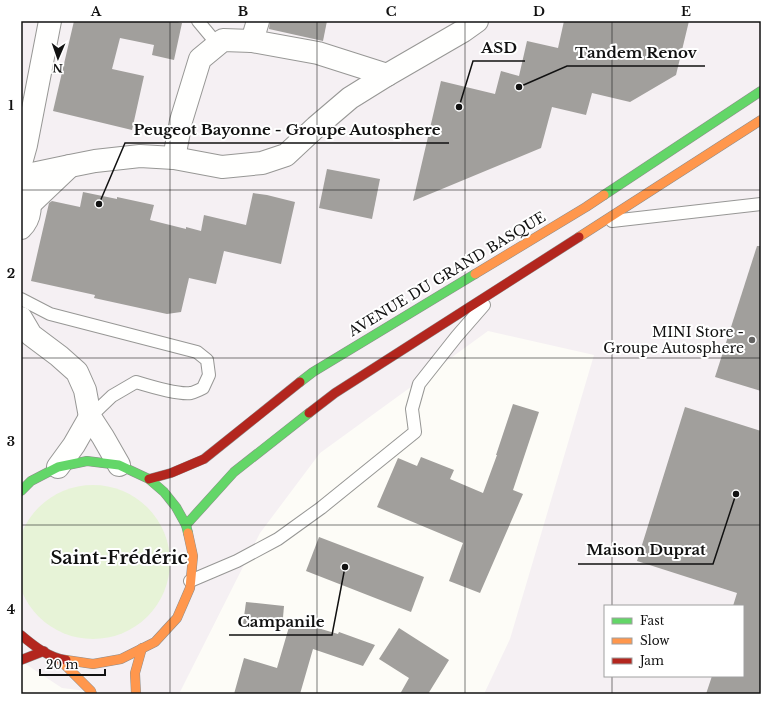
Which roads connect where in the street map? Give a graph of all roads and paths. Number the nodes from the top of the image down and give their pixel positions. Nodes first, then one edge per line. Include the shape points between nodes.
1 (50, 21) edge
2 (198, 21) edge
3 (476, 21) edge
4 (255, 31) edge
5 (218, 45) junction
6 (387, 75) junction
7 (761, 91) edge
8 (761, 120) edge
9 (174, 158) junction
10 (21, 163) edge
11 (70, 166) junction
12 (21, 181) edge
13 (21, 185) edge
14 (30, 204) junction
15 (759, 204) edge
16 (603, 222) junction
17 (21, 228) edge
18 (499, 288) junction
19 (21, 299) edge
20 (21, 318) edge
21 (90, 417) junction
22 (119, 465) junction
23 (58, 467) junction
24 (149, 479) junction
25 (21, 491) edge
26 (186, 525) junction
27 (190, 581) junction
28 (21, 635) edge
29 (142, 648) junction
30 (44, 651) junction
31 (59, 659) junction
32 (21, 660) edge
33 (92, 694) edge
34 (136, 694) edge

1 - 10 street
2 - 5 lane
3 - 6 street
4 - 5 street via 223,40
4 - 6 street
5 - 9 street via 200,59 181,121
6 - 9 street via 350,98 286,155 262,163 222,167
7 - 24 main road, AVENUE DU GRAND BASQUE via 586,207 312,372 204,459
8 - 16 main road
9 - 11 street via 140,156
11 - 12 street via 32,174
11 - 14 street
13 - 14 street
14 - 17 street via 29,215
15 - 16 lane
16 - 18 main road
18 - 26 main road via 335,393 234,472
18 - 27 lane via 419,384 412,409 415,432 321,508 278,539 237,561
19 - 21 lane via 50,314 197,352 207,360 209,375 203,388 190,393 136,382 112,396
20 - 21 street via 31,335 77,372 85,390
21 - 22 street
21 - 23 street
22 - 23 main road via 87,461
22 - 24 main road
23 - 25 main road via 32,481
24 - 26 main road via 164,492
26 - 27 main road via 193,556
27 - 29 main road via 190,588 177,618 155,642
28 - 30 main road
29 - 31 main road via 121,659 93,664
29 - 34 main road via 135,672
30 - 31 main road
30 - 32 main road
31 - 33 main road

